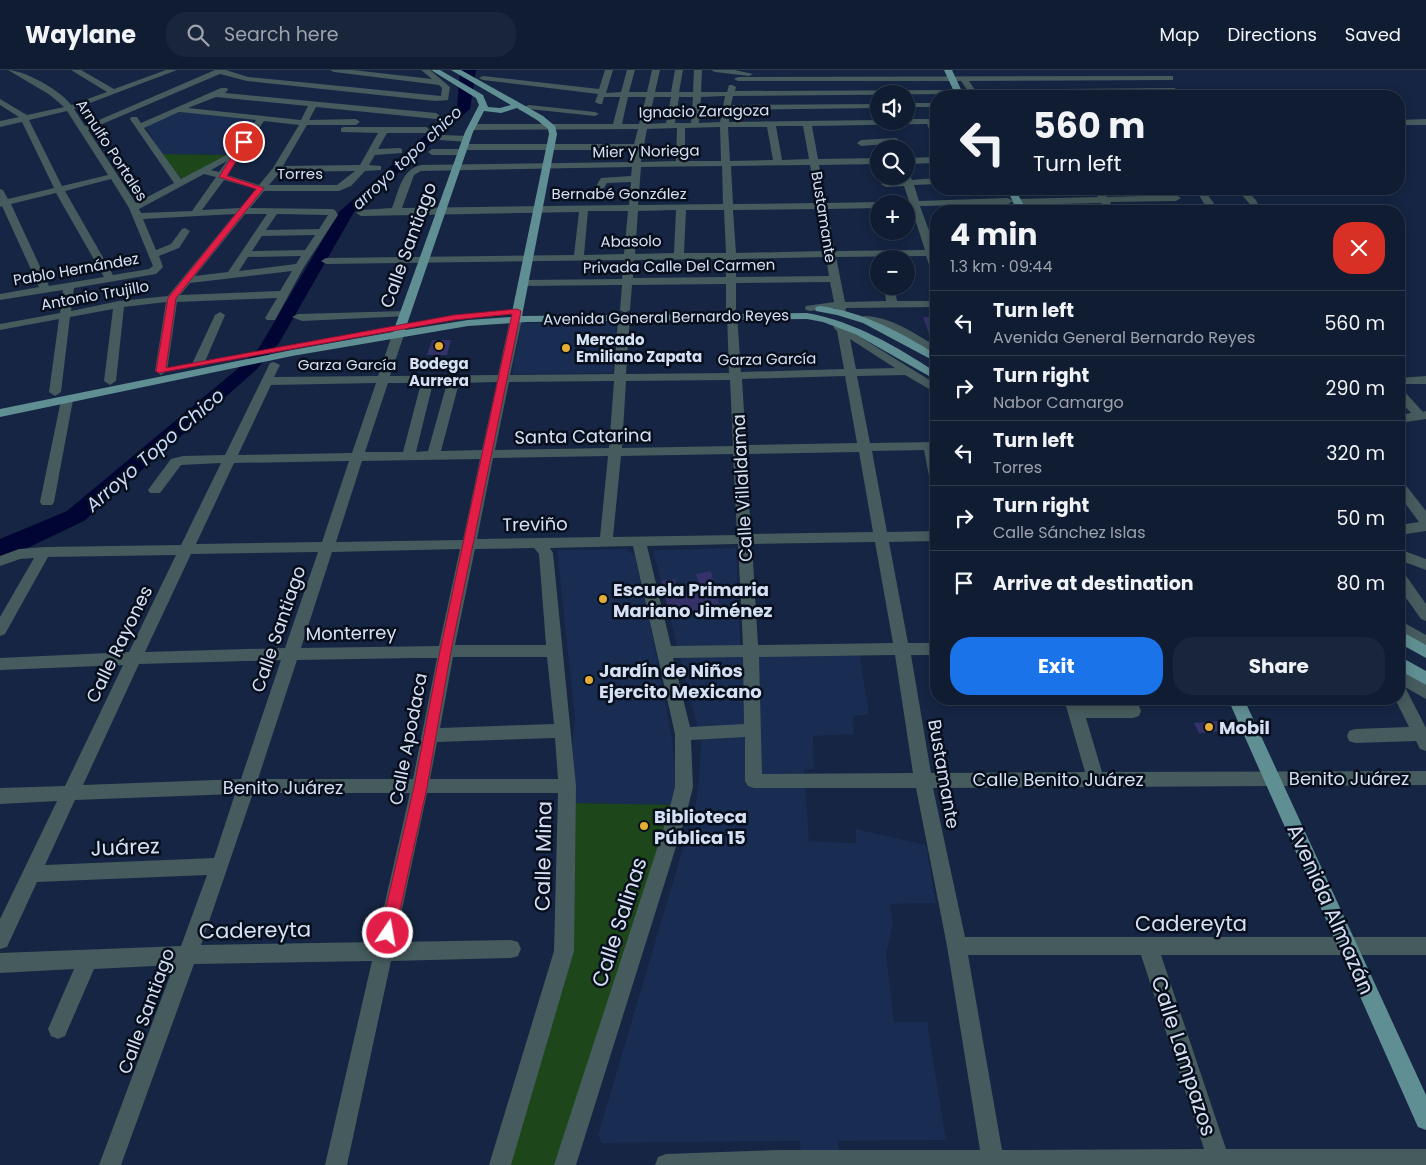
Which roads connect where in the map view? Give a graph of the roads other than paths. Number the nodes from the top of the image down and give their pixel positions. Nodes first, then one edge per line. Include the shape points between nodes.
1 (12, 70) edge
2 (75, 70) edge
3 (142, 70) edge
4 (173, 70) edge
5 (221, 70) edge
6 (334, 70) edge
7 (426, 70) edge
8 (435, 70) edge
9 (609, 70) edge
10 (631, 70) edge
11 (656, 70) edge
12 (678, 70) edge
13 (698, 70) edge
14 (715, 70) edge
15 (764, 70) edge
16 (803, 70) edge
17 (874, 70) edge
18 (948, 70) edge
19 (959, 70) edge
20 (1102, 70) edge
21 (456, 71) edge
22 (261, 73) dead end
23 (749, 74) junction
24 (1169, 74) edge
25 (156, 77) junction
26 (1108, 78) junction
27 (248, 79) junction
28 (738, 79) junction
29 (804, 79) junction
30 (876, 80) junction
31 (952, 80) junction
32 (963, 80) junction
33 (443, 83) junction
34 (878, 85) edge
35 (957, 90) edge
36 (966, 90) edge
37 (971, 90) edge
38 (1116, 90) edge
39 (1174, 90) edge
40 (113, 92) junction
41 (915, 93) edge
42 (930, 93) edge
43 (214, 94) junction
44 (602, 94) junction
45 (697, 94) junction
46 (728, 94) junction
47 (805, 94) junction
48 (870, 94) edge
49 (625, 95) junction
50 (651, 95) junction
51 (674, 95) junction
52 (0, 101) edge
53 (313, 103) junction
54 (915, 105) edge
55 (930, 105) edge
56 (482, 106) junction
57 (808, 106) junction
58 (870, 106) edge
59 (521, 107) junction
60 (70, 108) junction
61 (726, 108) junction
62 (180, 110) junction
63 (127, 111) junction
64 (595, 114) junction
65 (436, 116) dead end
66 (24, 119) junction
67 (261, 119) junction
68 (915, 121) edge
69 (930, 121) edge
70 (356, 122) dead end
71 (870, 122) edge
72 (1426, 122) edge
73 (1405, 123) edge
74 (0, 124) edge
75 (771, 124) junction
76 (807, 124) junction
77 (644, 125) junction
78 (670, 125) junction
79 (681, 125) junction
80 (695, 125) junction
81 (724, 125) junction
82 (141, 126) junction
83 (591, 126) junction
84 (617, 126) junction
85 (302, 127) junction
86 (472, 127) junction
87 (552, 128) junction
88 (84, 129) junction
89 (426, 130) dead end
90 (381, 134) junction
91 (404, 138) dead end
92 (443, 138) dead end
93 (861, 142) dead end
94 (870, 143) edge
95 (465, 146) junction
96 (550, 146) junction
97 (638, 147) junction
98 (399, 151) dead end
99 (371, 152) junction
100 (432, 152) dead end
101 (236, 153) junction
102 (930, 160) edge
103 (870, 161) edge
104 (915, 161) edge
105 (815, 162) junction
106 (726, 163) junction
107 (778, 163) junction
108 (680, 164) junction
109 (637, 165) junction
110 (546, 166) junction
111 (458, 167) junction
112 (363, 168) junction
113 (378, 168) dead end
114 (277, 169) junction
115 (202, 170) junction
116 (113, 176) junction
117 (223, 177) junction
118 (636, 179) junction
119 (915, 180) edge
120 (930, 181) edge
121 (179, 183) junction
122 (601, 186) dead end
123 (261, 188) junction
124 (59, 189) junction
125 (0, 192) edge
126 (1007, 195) edge
127 (1012, 195) edge
128 (1101, 195) edge
129 (1154, 195) edge
130 (1246, 195) edge
131 (1103, 200) junction
132 (1012, 201) junction
133 (2, 203) edge
134 (870, 204) edge
135 (915, 204) edge
136 (1012, 205) edge
137 (1016, 205) edge
138 (1045, 205) edge
139 (1074, 205) edge
140 (1106, 205) edge
141 (1254, 205) edge
142 (823, 206) junction
143 (728, 207) junction
144 (584, 208) junction
145 (633, 208) junction
146 (681, 208) junction
147 (538, 209) junction
148 (442, 210) junction
149 (274, 211) junction
150 (396, 211) junction
151 (136, 212) junction
152 (242, 212) junction
153 (195, 213) junction
154 (360, 213) dead end
155 (915, 213) edge
156 (185, 231) dead end
157 (322, 232) junction
158 (261, 233) junction
159 (930, 244) edge
160 (308, 253) junction
161 (830, 253) junction
162 (930, 253) edge
163 (247, 254) junction
164 (915, 254) edge
165 (153, 255) junction
166 (870, 255) edge
167 (628, 256) junction
168 (679, 256) junction
169 (731, 256) junction
170 (528, 257) junction
171 (579, 257) junction
172 (426, 259) junction
173 (326, 261) dead end
174 (299, 267) junction
175 (156, 270) joint
176 (232, 274) junction
177 (110, 279) junction
178 (834, 279) junction
179 (188, 280) junction
180 (732, 280) junction
181 (627, 281) junction
182 (524, 283) junction
183 (69, 286) junction
184 (46, 290) junction
185 (285, 294) junction
186 (890, 295) edge
187 (0, 298) edge
188 (172, 298) junction
189 (119, 304) junction
190 (892, 304) junction
191 (930, 304) edge
192 (930, 310) edge
193 (731, 312) junction
194 (405, 314) junction
195 (624, 314) junction
196 (65, 315) junction
197 (220, 315) dead end
198 (516, 315) junction
199 (298, 317) dead end
200 (839, 317) junction
201 (271, 318) dead end
202 (863, 318) junction
203 (0, 327) edge
204 (399, 331) junction
205 (930, 348) edge
206 (930, 356) edge
207 (198, 364) junction
208 (274, 366) dead end
209 (161, 371) junction
210 (907, 371) junction
211 (850, 373) junction
212 (930, 373) edge
213 (619, 376) junction
214 (736, 376) junction
215 (428, 379) junction
216 (454, 379) junction
217 (502, 379) junction
218 (1426, 380) edge
219 (110, 381) junction
220 (268, 381) junction
221 (383, 381) junction
222 (1405, 382) edge
223 (930, 385) edge
224 (55, 392) junction
225 (1405, 399) edge
226 (67, 400) junction
227 (0, 403) edge
228 (0, 413) edge
229 (1423, 416) edge
230 (1405, 418) edge
231 (930, 446) edge
232 (866, 448) junction
233 (740, 451) junction
234 (615, 452) junction
235 (486, 455) junction
236 (357, 456) junction
237 (408, 456) junction
238 (433, 456) junction
239 (230, 458) junction
240 (155, 490) dead end
241 (1405, 494) edge
242 (47, 502) dead end
243 (1426, 520) edge
244 (1426, 526) edge
245 (1405, 529) edge
246 (880, 536) junction
247 (930, 536) edge
248 (744, 540) junction
249 (606, 542) junction
250 (639, 542) junction
251 (538, 543) junction
252 (469, 544) junction
253 (327, 547) junction
254 (186, 549) junction
255 (44, 552) junction
256 (1405, 556) edge
257 (0, 561) edge
258 (1426, 565) edge
259 (1405, 586) edge
260 (1426, 615) edge
261 (0, 630) edge
262 (1405, 630) edge
263 (1405, 640) edge
264 (1426, 643) edge
265 (930, 649) edge
266 (902, 650) junction
267 (446, 651) junction
268 (554, 651) junction
269 (751, 651) junction
270 (664, 652) junction
271 (1426, 652) edge
272 (290, 654) junction
273 (134, 658) junction
274 (0, 664) edge
275 (1405, 666) edge
276 (1405, 679) edge
277 (1426, 680) edge
278 (1426, 693) edge
279 (1405, 703) edge
280 (1074, 705) edge
281 (1239, 705) edge
282 (1133, 711) dead end
283 (754, 730) junction
284 (563, 731) junction
285 (683, 734) junction
286 (429, 735) junction
287 (1355, 736) dead end
288 (1423, 739) edge
289 (1272, 778) junction
290 (1426, 778) edge
291 (923, 779) junction
292 (1096, 779) junction
293 (754, 781) joint
294 (247, 786) junction
295 (567, 786) junction
296 (420, 787) junction
297 (70, 794) junction
298 (0, 796) edge
299 (220, 866) junction
300 (31, 874) junction
301 (0, 940) edge
302 (957, 946) junction
303 (1148, 946) junction
304 (1348, 946) junction
305 (1426, 946) edge
306 (511, 949) dead end
307 (383, 951) junction
308 (188, 955) junction
309 (88, 959) junction
310 (0, 963) edge
311 (58, 1028) dead end
312 (1426, 1119) edge
313 (1426, 1160) edge
314 (778, 1163) edge
315 (994, 1163) edge
316 (1219, 1163) edge
317 (110, 1165) edge
318 (336, 1165) edge
319 (500, 1165) edge
320 (565, 1165) edge
321 (666, 1165) edge

1 - 60 street, Arnulfo Portales via 58,96
2 - 40 street
3 - 25 street
4 - 25 street
5 - 27 street
5 - 63 street
6 - 33 street
7 - 33 street
8 - 56 main road via 477,95 482,99
9 - 44 street
10 - 49 street
11 - 50 street
12 - 51 street
13 - 45 street
14 - 23 street
15 - 23 street
16 - 29 street
17 - 30 street
18 - 31 main road
19 - 32 main road
20 - 26 street
21 - 59 main road
22 - 27 street
23 - 28 street
24 - 26 street
24 - 39 street
25 - 40 street
26 - 32 street
26 - 38 street
27 - 33 street via 435,99 445,98 447,91
27 - 43 street
28 - 29 street
28 - 46 street, Calle Villaldama
29 - 30 street
29 - 47 street
30 - 31 street
30 - 34 street
31 - 32 street
31 - 35 main road
32 - 36 main road
32 - 37 street
40 - 60 street
41 - 42 street
43 - 53 street
43 - 62 street
44 - 49 street
44 - 59 street via 483,78
44 - 64 street
45 - 46 street
45 - 51 street
45 - 80 street
46 - 47 street
46 - 61 street, Calle Villaldama
47 - 48 street
47 - 57 street
49 - 50 street
49 - 84 street
50 - 51 street
50 - 77 street
51 - 78 street
52 - 66 street via 19,112
53 - 65 street
53 - 85 street
54 - 55 street
56 - 59 main road via 498,112
56 - 86 main road, Calle Santiago
57 - 58 street
57 - 61 street
59 - 64 street
59 - 87 main road
60 - 66 street
60 - 88 street, Arnulfo Portales
61 - 81 street, Calle Villaldama
62 - 67 street
62 - 82 street
63 - 82 street
63 - 88 street
64 - 83 street
66 - 74 street
66 - 124 street
67 - 85 street
67 - 101 street
68 - 69 street, Ignacio Zaragoza
70 - 85 street
71 - 76 street, Ignacio Zaragoza
72 - 73 street
75 - 76 street, Ignacio Zaragoza
75 - 81 street, Ignacio Zaragoza
75 - 107 street
76 - 105 street, Bustamante
77 - 78 street, Ignacio Zaragoza
77 - 84 street, Ignacio Zaragoza
77 - 97 street
78 - 79 street, Ignacio Zaragoza
79 - 80 street, Ignacio Zaragoza
79 - 108 street
80 - 81 street, Ignacio Zaragoza
81 - 106 street, Calle Villaldama
82 - 121 street
83 - 84 street, Ignacio Zaragoza
83 - 87 street, Ignacio Zaragoza
85 - 90 street
85 - 114 street
86 - 87 street, Ignacio Zaragoza
86 - 95 main road, Calle Santiago
87 - 96 main road, Calle Apodaca
88 - 116 street, Arnulfo Portales
89 - 90 street
90 - 91 street
90 - 99 street
92 - 95 street
93 - 94 street
95 - 96 street
95 - 100 street
95 - 111 main road, Calle Santiago
96 - 97 street
96 - 110 main road, Calle Apodaca
97 - 109 street
98 - 99 street
99 - 112 street
101 - 115 street
101 - 117 street
102 - 104 street
103 - 105 street, Mier y Noriega
105 - 107 street, Mier y Noriega
105 - 142 street, Bustamante
106 - 107 street, Mier y Noriega
106 - 108 street, Mier y Noriega
106 - 143 street, Calle Villaldama
108 - 109 street, Mier y Noriega
109 - 110 street, Mier y Noriega
109 - 118 street
110 - 111 street, Mier y Noriega
110 - 147 main road, Calle Apodaca
111 - 148 main road, Calle Santiago
111 - 150 street, Mier y Noriega via 414,170
112 - 113 street
112 - 114 street
112 - 123 street, Torres via 341,188
114 - 123 street
115 - 117 street, Torres
115 - 121 street
116 - 124 street
116 - 151 street, Arnulfo Portales
117 - 123 street, Torres
117 - 153 street
118 - 122 street via 606,180
118 - 145 street
119 - 120 street
121 - 151 street
123 - 152 street
124 - 133 street
124 - 177 street
125 - 133 street
126 - 132 main road
127 - 132 main road
128 - 131 street
129 - 131 street
130 - 141 street
131 - 139 street
131 - 140 street
132 - 135 street
132 - 136 main road
132 - 137 main road
132 - 138 street
133 - 184 street
134 - 142 street, Bernabé González
142 - 143 street, Bernabé González
142 - 161 street, Bustamante
143 - 146 street, Bernabé González
143 - 169 street, Calle Villaldama
144 - 145 street, Bernabé González
144 - 147 street, Bernabé González
144 - 171 street
145 - 146 street, Bernabé González
145 - 167 street
146 - 168 street
147 - 148 street, Bernabé González
147 - 170 main road, Calle Apodaca
148 - 150 street, Bernabé González
148 - 172 main road, Calle Santiago
149 - 152 street
149 - 157 street via 332,212
149 - 158 street
150 - 154 street, Bernabé González
151 - 153 street
151 - 165 street, Arnulfo Portales
152 - 153 street
152 - 179 street
155 - 159 street
156 - 165 street via 174,246
157 - 158 street
157 - 160 street
158 - 163 street
160 - 163 street
160 - 174 street
161 - 166 street, Abasolo
161 - 169 street, Abasolo
161 - 178 street, Bustamante
162 - 164 street, Abasolo
163 - 176 street
165 - 175 street, Arnulfo Portales via 158,267
167 - 168 street, Abasolo
167 - 171 street, Abasolo
167 - 181 street
168 - 169 street, Abasolo
169 - 180 street, Calle Villaldama
170 - 171 street, Abasolo
170 - 172 street, Abasolo
170 - 182 main road, Calle Apodaca
172 - 173 street, Abasolo
172 - 194 main road, Calle Santiago
174 - 176 street
174 - 185 street
175 - 177 street, Pablo Hernández
176 - 179 street
177 - 183 street, Pablo Hernández
178 - 180 street, Privada Calle Del Carmen
178 - 200 street, Bustamante
179 - 188 street
180 - 181 street, Privada Calle Del Carmen
180 - 193 street, Calle Villaldama
181 - 182 street, Privada Calle Del Carmen
181 - 195 street
182 - 198 main road, Calle Apodaca
183 - 184 street, Pablo Hernández
183 - 196 street
184 - 187 street, Pablo Hernández
185 - 188 street, Antonio Trujillo
185 - 201 street
186 - 190 street
188 - 189 street, Antonio Trujillo
188 - 209 street
189 - 196 street, Antonio Trujillo
189 - 219 street
190 - 191 street
190 - 200 street
192 - 202 street via 884,311
193 - 195 main road, Avenida General Bernardo Reyes
193 - 200 main road, Avenida General Bernardo Reyes
193 - 200 main road, Avenida General Bernardo Reyes via 810,308
193 - 214 street, Calle Villaldama
194 - 199 street
194 - 204 main road, Calle Santiago
195 - 198 main road, Avenida General Bernardo Reyes
195 - 213 street
196 - 203 street, Antonio Trujillo
196 - 224 street
197 - 207 street
198 - 204 main road, Avenida General Bernardo Reyes via 462,316
198 - 217 street, Calle Apodaca
200 - 202 main road, Avenida General Bernardo Reyes
200 - 210 street
200 - 211 street, Bustamante
200 - 212 main road, Avenida General Bernardo Reyes
202 - 205 street via 885,322
202 - 206 main road, Avenida General Bernardo Reyes
204 - 207 main road, Avenida General Bernardo Reyes
204 - 221 street, Calle Santiago
204 - 226 main road, Avenida General Bernardo Reyes
207 - 209 main road, Avenida General Bernardo Reyes
208 - 220 street, Calle Rayones
209 - 219 main road, Avenida General Bernardo Reyes
210 - 211 street, Garza García
210 - 223 street
211 - 214 street, Garza García
211 - 232 street, Bustamante
213 - 214 street, Garza García
213 - 217 street, Garza García
213 - 234 street
214 - 233 street, Calle Villaldama
215 - 216 street, Garza García
215 - 221 street, Garza García
215 - 237 street
216 - 217 street, Garza García
216 - 238 street
217 - 235 street, Calle Apodaca
218 - 222 street
219 - 224 main road, Avenida General Bernardo Reyes
220 - 221 street, Garza García
220 - 239 street, Calle Rayones
221 - 236 street, Calle Santiago
224 - 227 main road, Avenida General Bernardo Reyes
225 - 229 street
226 - 228 main road, Avenida General Bernardo Reyes
226 - 242 street
229 - 230 street
231 - 232 street, Santa Catarina
232 - 233 street, Santa Catarina
232 - 246 street, Bustamante
233 - 234 street, Santa Catarina
233 - 248 street, Calle Villaldama
234 - 235 street, Santa Catarina
234 - 249 street
235 - 238 street, Santa Catarina
235 - 252 street, Calle Apodaca
236 - 237 street, Santa Catarina
236 - 239 street, Santa Catarina
236 - 253 street, Calle Santiago
237 - 238 street, Santa Catarina
239 - 240 street, Santa Catarina via 176,462
239 - 254 street, Calle Rayones
241 - 243 street
244 - 245 street
246 - 247 street, Treviño
246 - 248 street, Treviño
246 - 266 street, Bustamante
248 - 250 street, Treviño
248 - 269 street, Calle Villaldama
249 - 250 street, Treviño
249 - 251 street, Treviño
250 - 270 street, Calle Salinas
251 - 252 street, Treviño
251 - 268 street, Calle Mina via 546,553
252 - 253 street, Treviño
252 - 267 street, Calle Apodaca
253 - 254 street, Treviño
253 - 272 street, Calle Santiago
254 - 255 street, Treviño
254 - 273 street, Calle Rayones
255 - 257 street, Treviño via 19,554
255 - 261 street
256 - 258 street
259 - 260 street
262 - 264 street
263 - 271 main road
265 - 266 street
266 - 269 street
266 - 291 street, Bustamante
267 - 268 street, Monterrey
267 - 272 street, Monterrey
267 - 286 street, Calle Apodaca
268 - 284 street, Calle Mina
269 - 270 street
269 - 283 street, Calle Villaldama
270 - 285 street, Calle Salinas
272 - 273 street, Monterrey
272 - 294 street, Calle Santiago
273 - 274 street, Monterrey
273 - 297 street, Calle Rayones
275 - 277 main road
276 - 278 street
279 - 288 street
280 - 282 street
280 - 292 street
281 - 289 main road, Avenida Almazán
283 - 285 street
283 - 293 street, Calle Villaldama
284 - 286 street
284 - 295 street, Calle Mina
285 - 320 street, Calle Salinas via 684,787 677,815
286 - 296 street, Calle Apodaca
287 - 288 street
289 - 290 street, Benito Juárez
289 - 292 street, Calle Benito Juárez
289 - 304 main road, Avenida Almazán
291 - 292 street, Calle Benito Juárez
291 - 293 street, Calle Benito Juárez
291 - 302 street, Bustamante
294 - 296 street, Benito Juárez
294 - 297 street, Benito Juárez
294 - 299 street, Calle Santiago
295 - 296 street, Benito Juárez
295 - 319 street, Calle Mina via 564,950
296 - 307 street, Calle Apodaca
297 - 298 street, Benito Juárez
297 - 300 street, Calle Rayones
299 - 300 street, Juárez
299 - 308 street, Calle Santiago
300 - 301 street, Calle Rayones
302 - 303 street, Cadereyta
302 - 315 street, Bustamante
303 - 304 street, Cadereyta
303 - 316 street, Calle Lampazos
304 - 305 street, Cadereyta
304 - 312 main road, Avenida Almazán
306 - 307 street, Cadereyta
307 - 308 street, Cadereyta
307 - 318 street, Calle Apodaca
308 - 309 street, Cadereyta
308 - 317 street, Calle Santiago
309 - 310 street, Cadereyta
309 - 311 street
313 - 316 street
314 - 315 street
314 - 321 street
315 - 316 street

